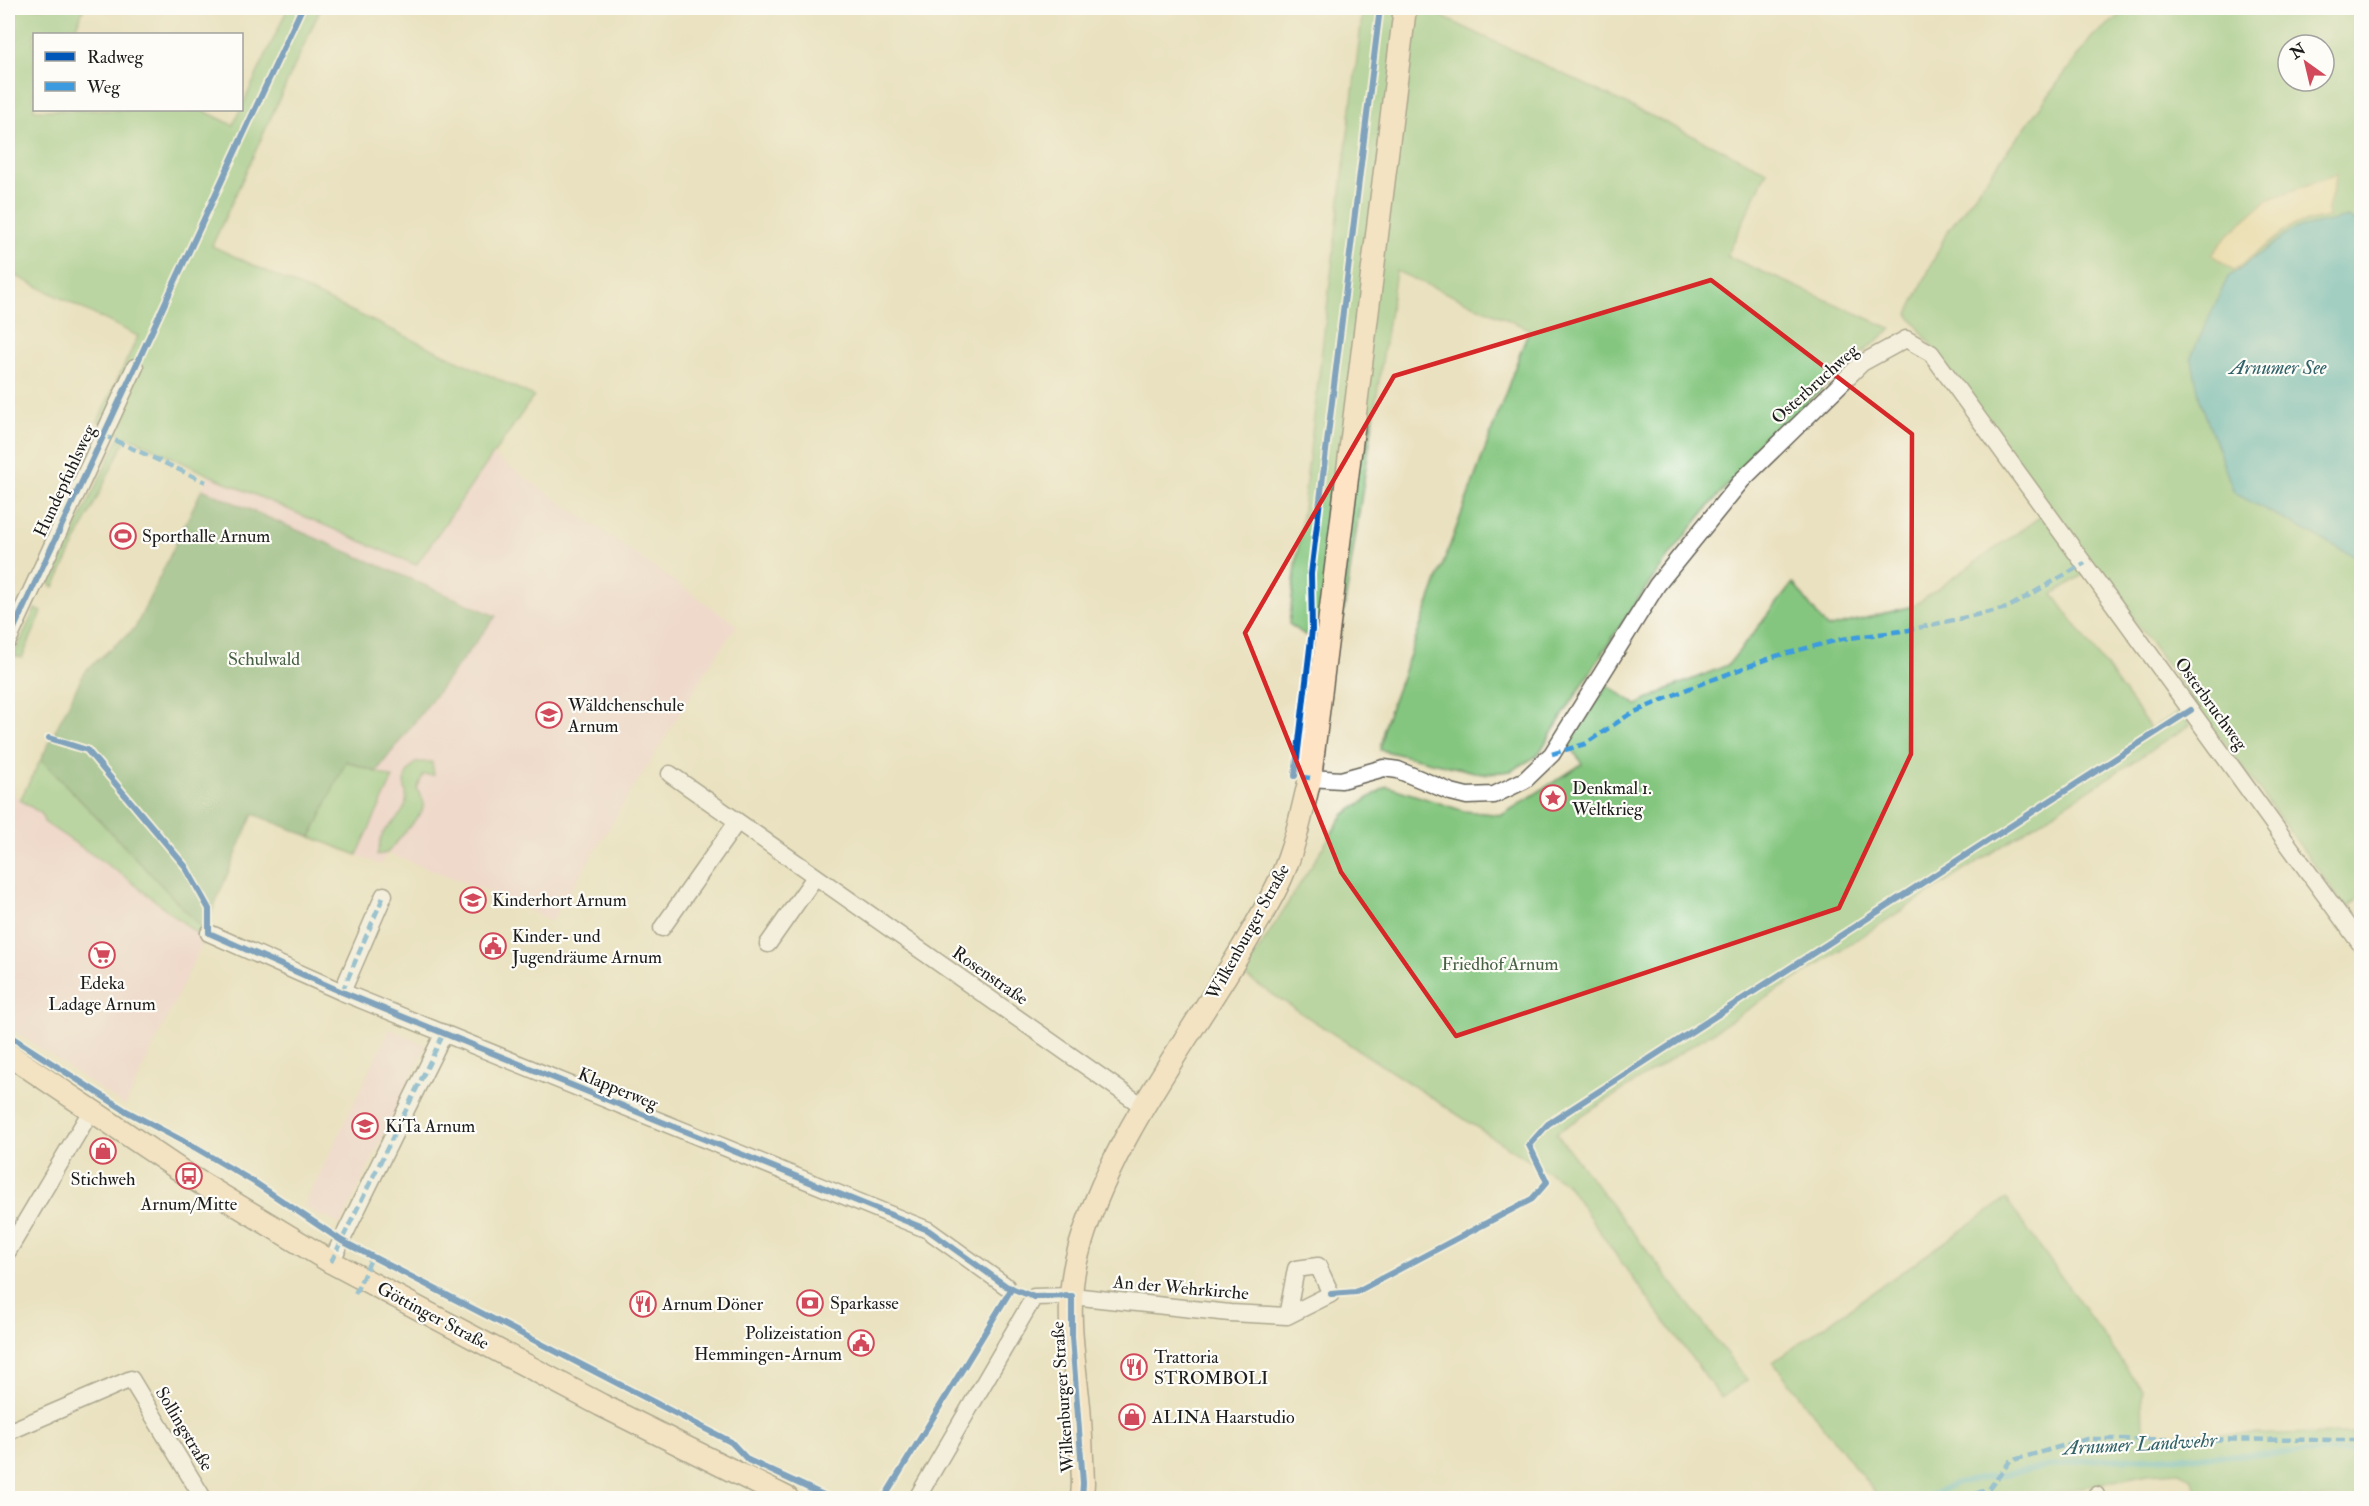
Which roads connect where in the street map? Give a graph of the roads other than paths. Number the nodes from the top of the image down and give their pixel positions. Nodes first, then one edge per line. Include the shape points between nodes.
1 (1405, 8) edge
2 (135, 367) dead end
3 (8, 641) edge
4 (670, 774) dead end
5 (1310, 778) junction
6 (737, 822) junction
7 (815, 877) junction
8 (384, 895) dead end
9 (662, 928) dead end
10 (209, 933) dead end
11 (768, 944) dead end
12 (2361, 945) edge
13 (342, 992) junction
14 (444, 1033) junction
15 (8, 1054) edge
16 (1144, 1107) junction
17 (91, 1111) junction
18 (10, 1248) edge
19 (331, 1262) junction
20 (1006, 1286) dead end
21 (1072, 1296) junction
22 (1287, 1316) dead end
23 (8, 1431) edge
24 (203, 1498) edge
25 (787, 1498) edge
26 (917, 1498) edge
27 (1082, 1498) edge

1 - 5 main road, Wilkenburger Straße
2 - 3 street, Hundepfuhlsweg
4 - 6 street, Rosenstraße
5 - 12 street, Osterbruchweg via 1341,780 1384,768 1467,796 1494,795 1525,780 1552,754 1657,585 1742,480 1862,363 1906,339 1931,353
5 - 16 main road, Wilkenburger Straße via 1294,846 1280,879 1229,971
6 - 7 street, Rosenstraße
6 - 9 street
7 - 11 street
7 - 16 street, Rosenstraße
8 - 13 street
10 - 13 street, Klapperweg
13 - 14 street, Klapperweg
14 - 19 street
14 - 20 street, Klapperweg via 928,1230
15 - 17 main road, Göttinger Straße
16 - 21 main road, Wilkenburger Straße via 1115,1158 1089,1218 1076,1263
17 - 18 street
17 - 19 main road, Göttinger Straße
19 - 25 main road, Göttinger Straße via 601,1406
21 - 22 street, An der Wehrkirche
21 - 26 street, Wilkenburger Straße via 1034,1297
21 - 27 main road, Wilkenburger Straße
23 - 24 street, Sollingstraße via 131,1379

